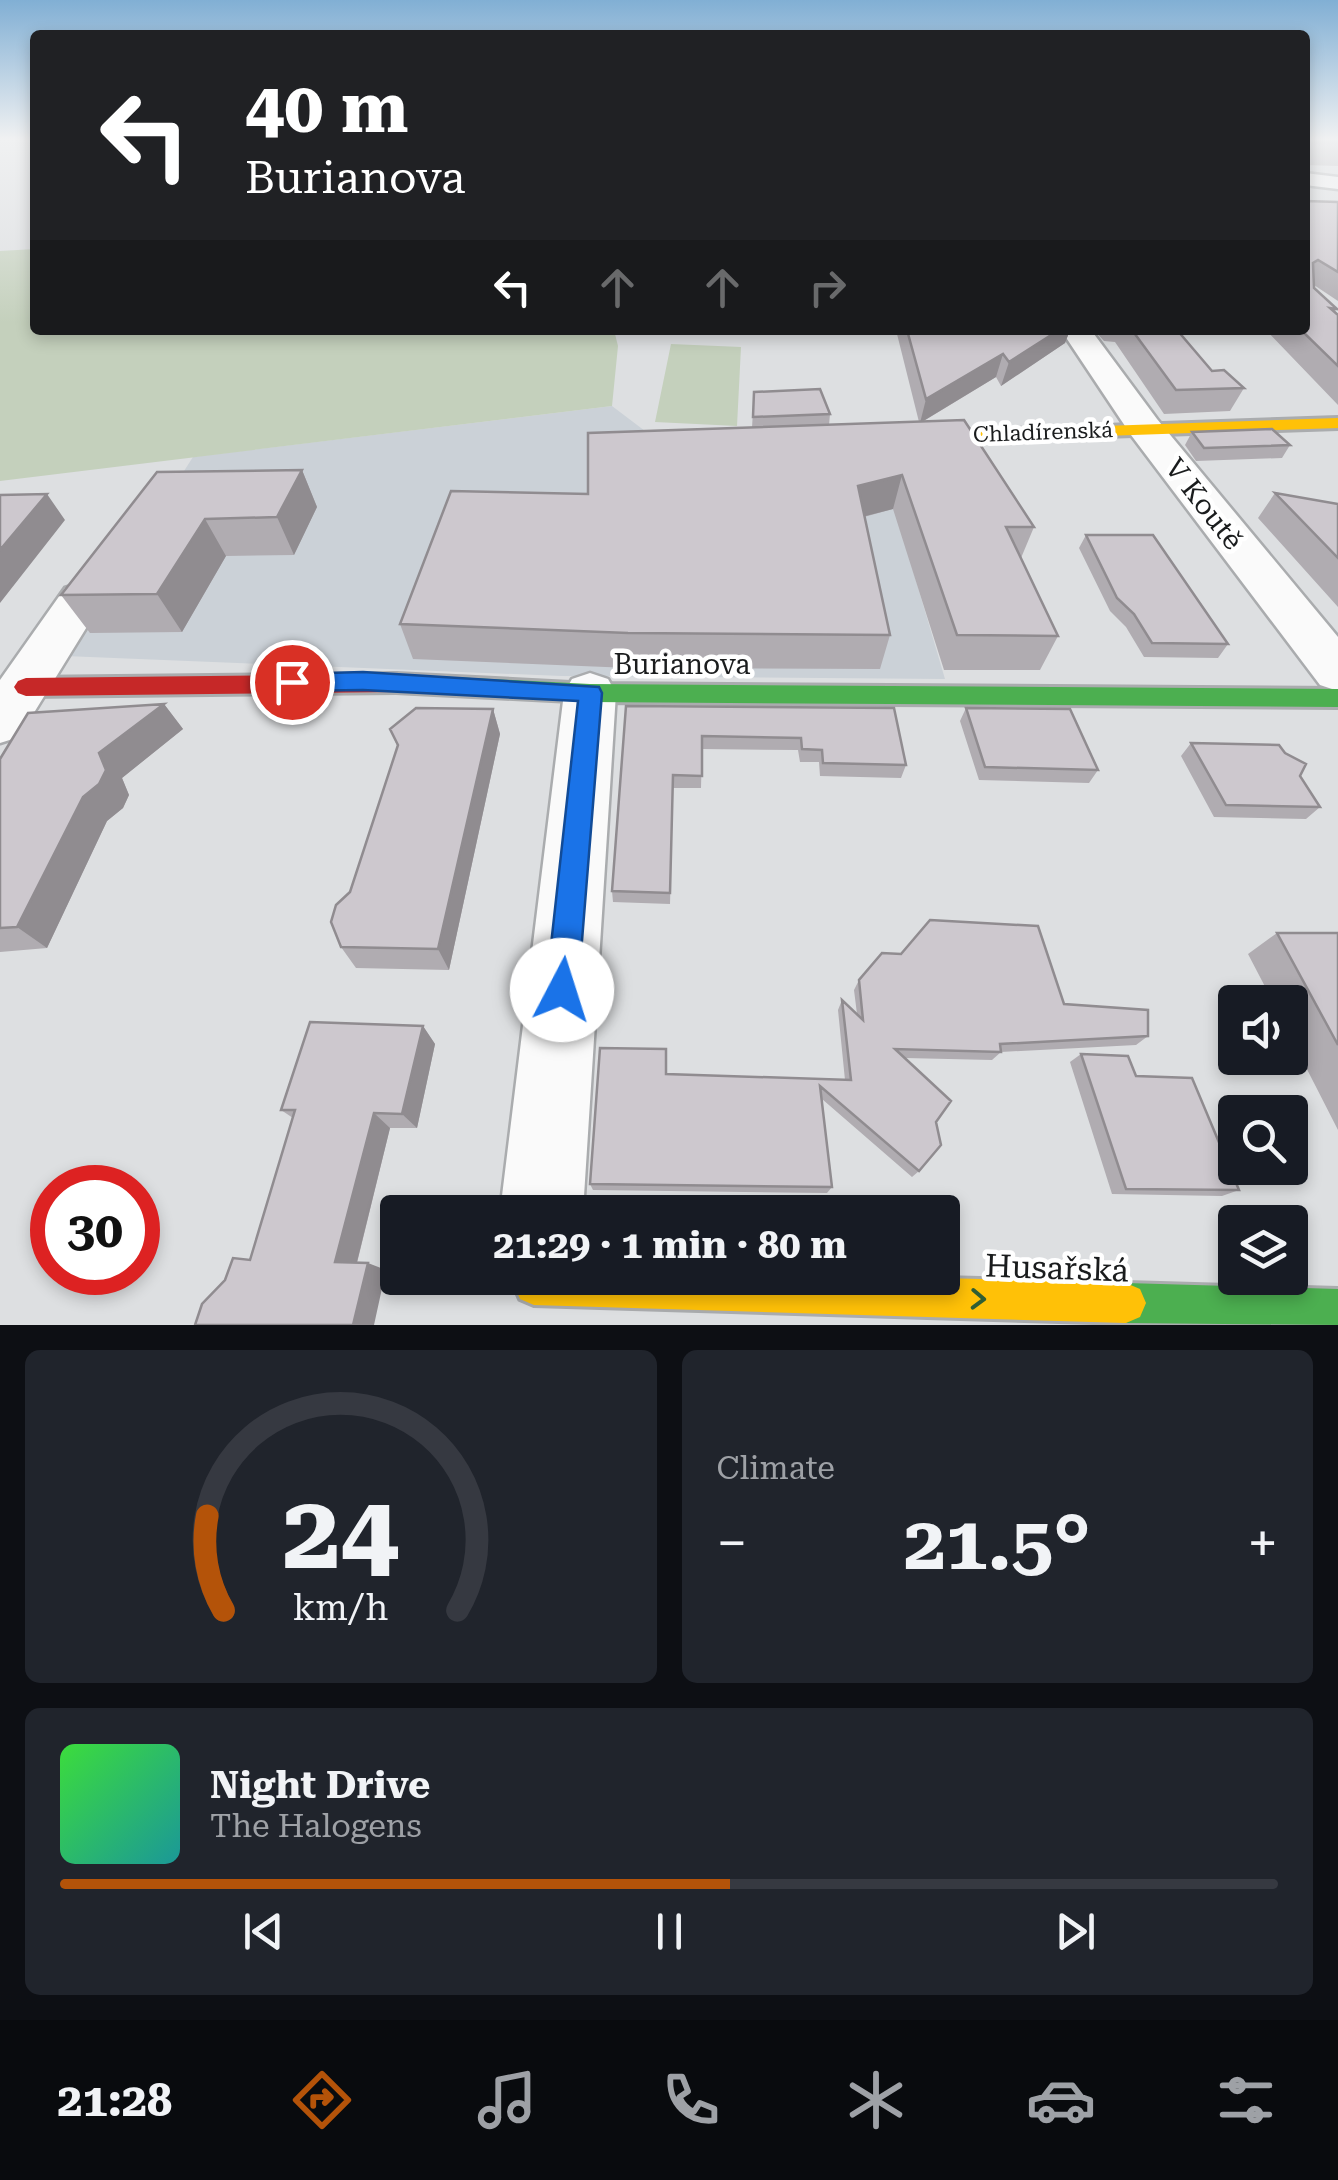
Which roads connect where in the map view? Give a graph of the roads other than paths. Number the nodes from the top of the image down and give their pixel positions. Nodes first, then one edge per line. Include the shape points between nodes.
1 (1080, 335) edge
2 (1338, 423) edge
3 (1144, 427) junction
4 (886, 438) edge
5 (82, 599) edge
6 (1338, 672) edge
7 (590, 693) junction
8 (1338, 698) edge
9 (13, 705) edge
10 (542, 1195) edge
11 (960, 1293) edge
12 (1338, 1309) edge

1 - 3 street, V Koutě
2 - 3 street, Chladírenská
3 - 4 street, Chladírenská
3 - 6 street, V Koutě
5 - 9 street
7 - 8 street, Burianova
7 - 9 street, Burianova via 363,681
7 - 10 street
11 -> 12 street, Husařská

